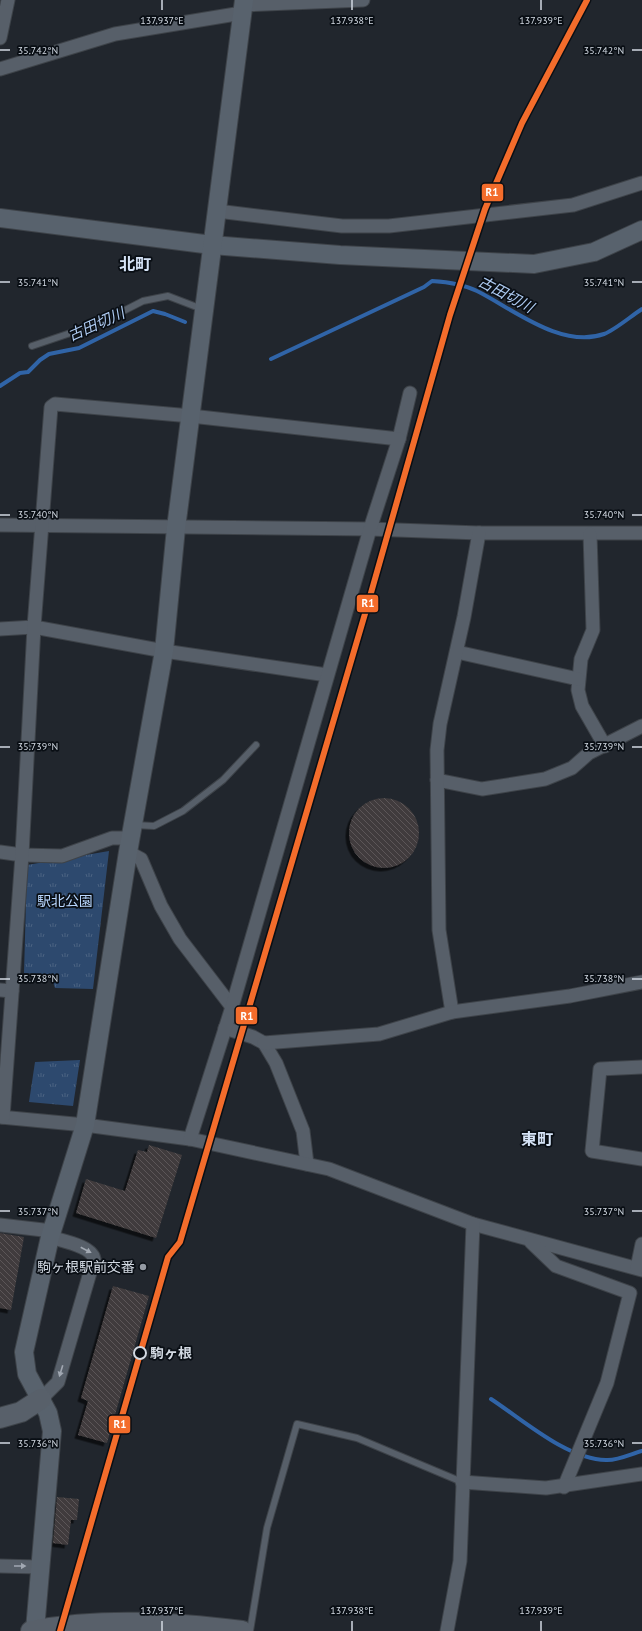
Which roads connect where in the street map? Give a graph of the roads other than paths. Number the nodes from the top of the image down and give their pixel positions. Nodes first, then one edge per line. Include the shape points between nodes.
1 (8, 0) edge
2 (363, 0) edge
3 (243, 6) edge
4 (0, 38) edge
5 (0, 69) edge
6 (642, 183) edge
7 (217, 211) junction
8 (0, 218) edge
9 (642, 230) edge
10 (212, 245) junction
11 (204, 310) junction
12 (32, 346) dead end
13 (410, 393) dead end
14 (191, 416) junction
15 (398, 439) junction
16 (0, 525) edge
17 (42, 526) junction
18 (176, 528) junction
19 (370, 530) junction
20 (479, 533) junction
21 (642, 533) edge
22 (590, 534) junction
23 (34, 627) junction
24 (0, 629) edge
25 (164, 651) junction
26 (457, 652) junction
27 (327, 675) junction
28 (578, 679) junction
29 (642, 726) edge
30 (256, 745) dead end
31 (605, 746) junction
32 (437, 780) junction
33 (131, 839) junction
34 (0, 852) edge
35 (22, 855) junction
36 (642, 982) edge
37 (6, 991) edge
38 (232, 1007) junction
39 (452, 1012) junction
40 (225, 1028) junction
41 (264, 1044) junction
42 (642, 1067) edge
43 (1, 1117) edge
44 (85, 1125) junction
45 (190, 1139) junction
46 (642, 1159) edge
47 (307, 1164) junction
48 (473, 1224) junction
49 (0, 1225) edge
50 (51, 1234) junction
51 (530, 1241) junction
52 (642, 1244) edge
53 (639, 1269) edge
54 (41, 1399) junction
55 (0, 1418) edge
56 (642, 1474) edge
57 (462, 1482) junction
58 (564, 1487) junction
59 (0, 1566) edge
60 (39, 1567) junction
61 (234, 1630) edge
62 (33, 1631) edge
63 (250, 1631) edge
64 (447, 1631) edge

1 - 4 street
2 - 3 street
3 - 5 street via 115,34
3 - 7 street
6 - 7 street via 573,205 389,226 342,226
7 - 10 street
8 - 10 street
9 - 10 street via 594,252 534,264 340,255
10 - 11 street
11 - 12 lane via 168,296 143,301 100,323
11 - 14 street
13 - 15 street
14 - 15 street
14 - 17 street via 55,404 51,407
14 - 18 street
15 - 19 street
16 - 17 street
17 - 18 street
17 - 23 street
18 - 19 street
18 - 25 street
19 - 20 street
19 - 27 street
20 - 22 street
20 - 26 street
21 - 22 street
22 - 28 street via 593,630 581,659
23 - 24 street
23 - 25 street
23 - 35 street
25 - 27 street
25 - 33 street
26 - 28 street
26 - 32 street via 440,724
27 - 38 street
28 - 31 street via 582,706
29 - 31 street
30 - 33 lane via 223,780 183,811
31 - 32 street via 589,754 572,768 545,779 482,789
32 - 39 street via 439,930
33 - 35 street via 112,838 62,856
33 - 38 street via 161,906 180,939
33 - 44 street
34 - 35 street
35 - 37 street
36 - 39 street via 570,996
37 - 43 street
38 - 40 street
39 - 41 street via 379,1034
40 - 41 street via 253,1037
40 - 45 street
41 - 47 street via 284,1081 303,1131
42 - 46 street via 600,1070 592,1151
43 - 44 street
44 - 45 street
44 - 50 street
45 - 47 street
47 - 48 street via 329,1169
48 - 51 street
48 - 57 street
49 - 50 street
50 - 54 street via 24,1352 27,1374
50 -> 54 street via 89,1250 94,1259 58,1382
51 - 53 street
51 - 58 street via 556,1266 630,1293 607,1383
52 - 53 street
54 - 55 main road via 21,1412
54 - 60 street via 51,1422 52,1443
56 - 58 street
57 - 58 street
57 - 63 lane via 357,1438 297,1424 267,1528
57 - 64 street via 460,1561
59 -> 60 street
60 - 62 street
61 - 62 main road via 191,1624 124,1622

